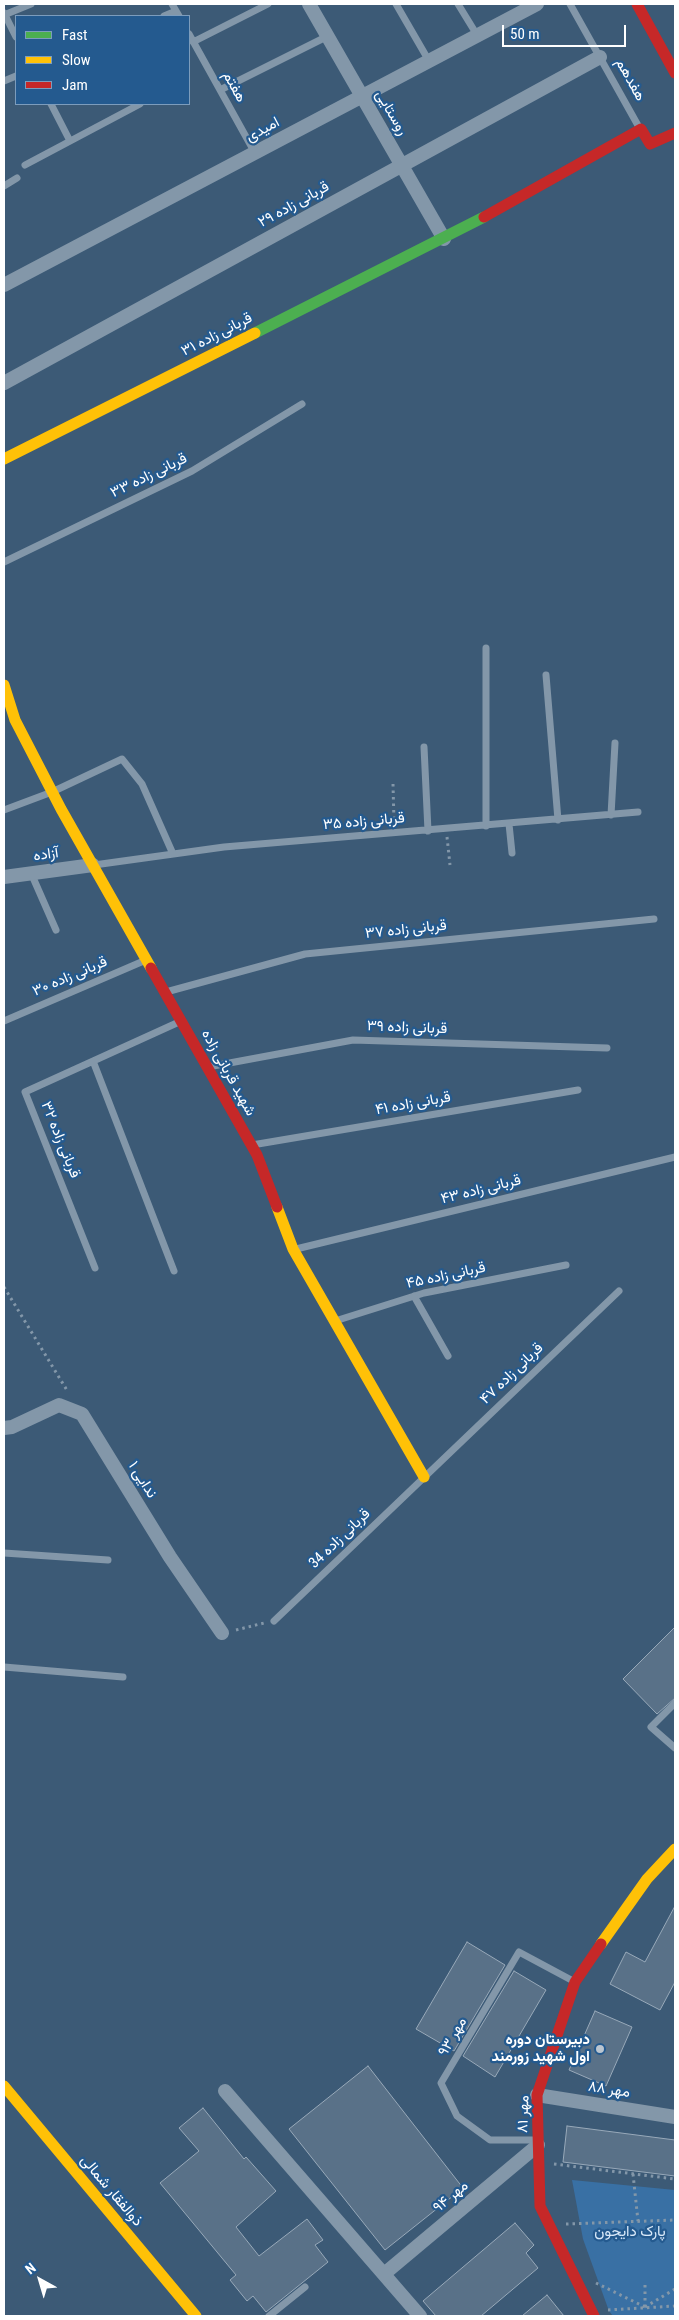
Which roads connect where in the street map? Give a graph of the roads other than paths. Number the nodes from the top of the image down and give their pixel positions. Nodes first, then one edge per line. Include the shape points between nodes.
1 (31, 4) edge
2 (172, 4) edge
3 (268, 4) edge
4 (309, 4) edge
5 (396, 4) edge
6 (458, 4) edge
7 (537, 4) edge
8 (570, 4) edge
9 (637, 4) edge
10 (519, 8) edge
11 (4, 14) edge
12 (177, 14) edge
13 (15, 36) edge
14 (190, 36) edge
15 (328, 36) junction
16 (477, 36) junction
17 (193, 42) junction
18 (600, 57) junction
19 (429, 61) junction
20 (675, 73) edge
21 (220, 90) junction
22 (362, 96) junction
23 (52, 105) edge
24 (138, 105) edge
25 (641, 129) junction
26 (675, 133) edge
27 (70, 141) junction
28 (255, 153) junction
29 (25, 165) dead end
30 (402, 165) junction
31 (17, 178) dead end
32 (4, 186) edge
33 (444, 239) junction
34 (4, 285) edge
35 (4, 383) edge
36 (302, 404) dead end
37 (4, 459) edge
38 (4, 562) edge
39 (486, 648) dead end
40 (546, 675) dead end
41 (4, 685) edge
42 (615, 743) dead end
43 (424, 747) dead end
44 (52, 792) junction
45 (4, 810) edge
46 (638, 812) dead end
47 (611, 815) junction
48 (558, 820) junction
49 (509, 824) junction
50 (486, 826) junction
51 (428, 831) junction
52 (512, 853) dead end
53 (173, 854) junction
54 (93, 865) junction
55 (31, 874) junction
56 (4, 877) edge
57 (654, 919) dead end
58 (56, 930) dead end
59 (147, 959) junction
60 (166, 992) junction
61 (182, 1020) junction
62 (4, 1021) edge
63 (607, 1048) dead end
64 (93, 1061) junction
65 (208, 1067) junction
66 (578, 1090) dead end
67 (252, 1145) junction
68 (675, 1158) edge
69 (293, 1250) junction
70 (566, 1265) dead end
71 (96, 1268) dead end
72 (174, 1271) dead end
73 (619, 1291) dead end
74 (414, 1296) junction
75 (335, 1322) junction
76 (448, 1356) dead end
77 (4, 1428) edge
78 (424, 1477) junction
79 (4, 1553) edge
80 (108, 1560) dead end
81 (274, 1621) road end
82 (222, 1633) road end
83 (4, 1667) edge
84 (123, 1677) dead end
85 (675, 1703) edge
86 (675, 1748) edge
87 (675, 1849) edge
88 (576, 1982) junction
89 (4, 2086) edge
90 (225, 2091) dead end
91 (537, 2095) junction
92 (675, 2117) edge
93 (538, 2142) junction
94 (384, 2274) junction
95 (305, 2287) dead end
96 (598, 2313) edge
97 (196, 2316) edge
98 (269, 2316) edge
99 (420, 2316) edge

1 - 11 lane
2 - 12 lane
3 - 17 lane
4 - 15 street, روستایی
5 - 19 lane
6 - 16 lane
7 - 10 street, امیدی
8 - 18 lane, هفدهم
9 - 20 street
10 - 16 street, امیدی
11 - 13 lane
14 - 17 lane, هفتم
15 - 21 lane
15 - 22 street, روستایی
16 - 19 street, امیدی
17 - 21 lane, هفتم
18 - 25 lane, هفدهم
18 - 30 street, قربانی زاده ۲۹
19 - 22 street, امیدی
21 - 28 lane, هفتم
22 - 28 street, امیدی
22 - 30 street, روستایی
23 - 27 lane
24 - 27 lane
25 - 26 street, هفدهم via 650,144
25 - 33 street, قربانی زاده ۳۱
27 - 29 lane
28 - 34 street, امیدی
30 - 33 street, روستایی
30 - 35 street, قربانی زاده ۲۹
31 - 32 lane
33 - 37 street, قربانی زاده ۳۱
36 - 38 lane, قربانی زاده ۳۳ via 192,471
39 - 50 lane
40 - 48 lane
41 - 44 street, شهید قربانی زاده via 15,720
42 - 47 lane
43 - 51 lane
44 - 45 lane
44 - 53 lane via 122,759 142,784
44 - 54 street, شهید قربانی زاده
46 - 47 lane, قربانی زاده ۳۵
47 - 48 lane, قربانی زاده ۳۵
48 - 49 lane, قربانی زاده ۳۵
49 - 50 lane, قربانی زاده ۳۵
49 - 52 lane
50 - 51 lane, قربانی زاده ۳۵
51 - 53 lane, قربانی زاده ۳۵
53 - 54 lane, قربانی زاده ۳۵
54 - 55 street, آزاده
54 - 59 street, شهید قربانی زاده
55 - 56 street, آزاده
55 - 58 lane
57 - 60 lane, قربانی زاده ۳۷ via 305,954
59 - 60 street, شهید قربانی زاده
59 - 62 lane, قربانی زاده ۳۰
60 - 61 street, شهید قربانی زاده
61 - 64 lane, قربانی زاده ۳۲
61 - 65 street, شهید قربانی زاده
63 - 65 lane, قربانی زاده ۳۹ via 353,1040
64 - 71 lane, قربانی زاده ۳۲ via 26,1092
64 - 72 lane
65 - 67 street, شهید قربانی زاده
66 - 67 lane, قربانی زاده ۴۱
67 - 69 street, شهید قربانی زاده
68 - 69 lane, قربانی زاده ۴۳
69 - 75 street, شهید قربانی زاده
70 - 74 lane, قربانی زاده ۴۵
73 - 78 lane, قربانی زاده ۴۷
74 - 75 lane, قربانی زاده ۴۵
74 - 76 lane
75 - 78 street, شهید قربانی زاده
77 - 82 street, ندایی ۱ via 59,1405 82,1414 170,1557
78 - 81 lane, قربانی زاده 34
79 - 80 lane
83 - 84 lane
85 - 86 lane via 651,1727
87 - 88 street, مهر ۸۱ via 647,1879
88 - 91 street, مهر ۸۱
88 - 93 lane, مهر ۹۳ via 519,1952 441,2083 457,2116 490,2140
89 - 97 street, ذوالفقار شمالی
90 - 94 street
91 - 92 street, مهر ۸۸
91 - 93 street, مهر ۸۱
93 - 94 street, مهر ۹۴
93 - 96 street, مهر ۸۱ via 540,2206 574,2277
94 - 99 street
95 - 98 lane

